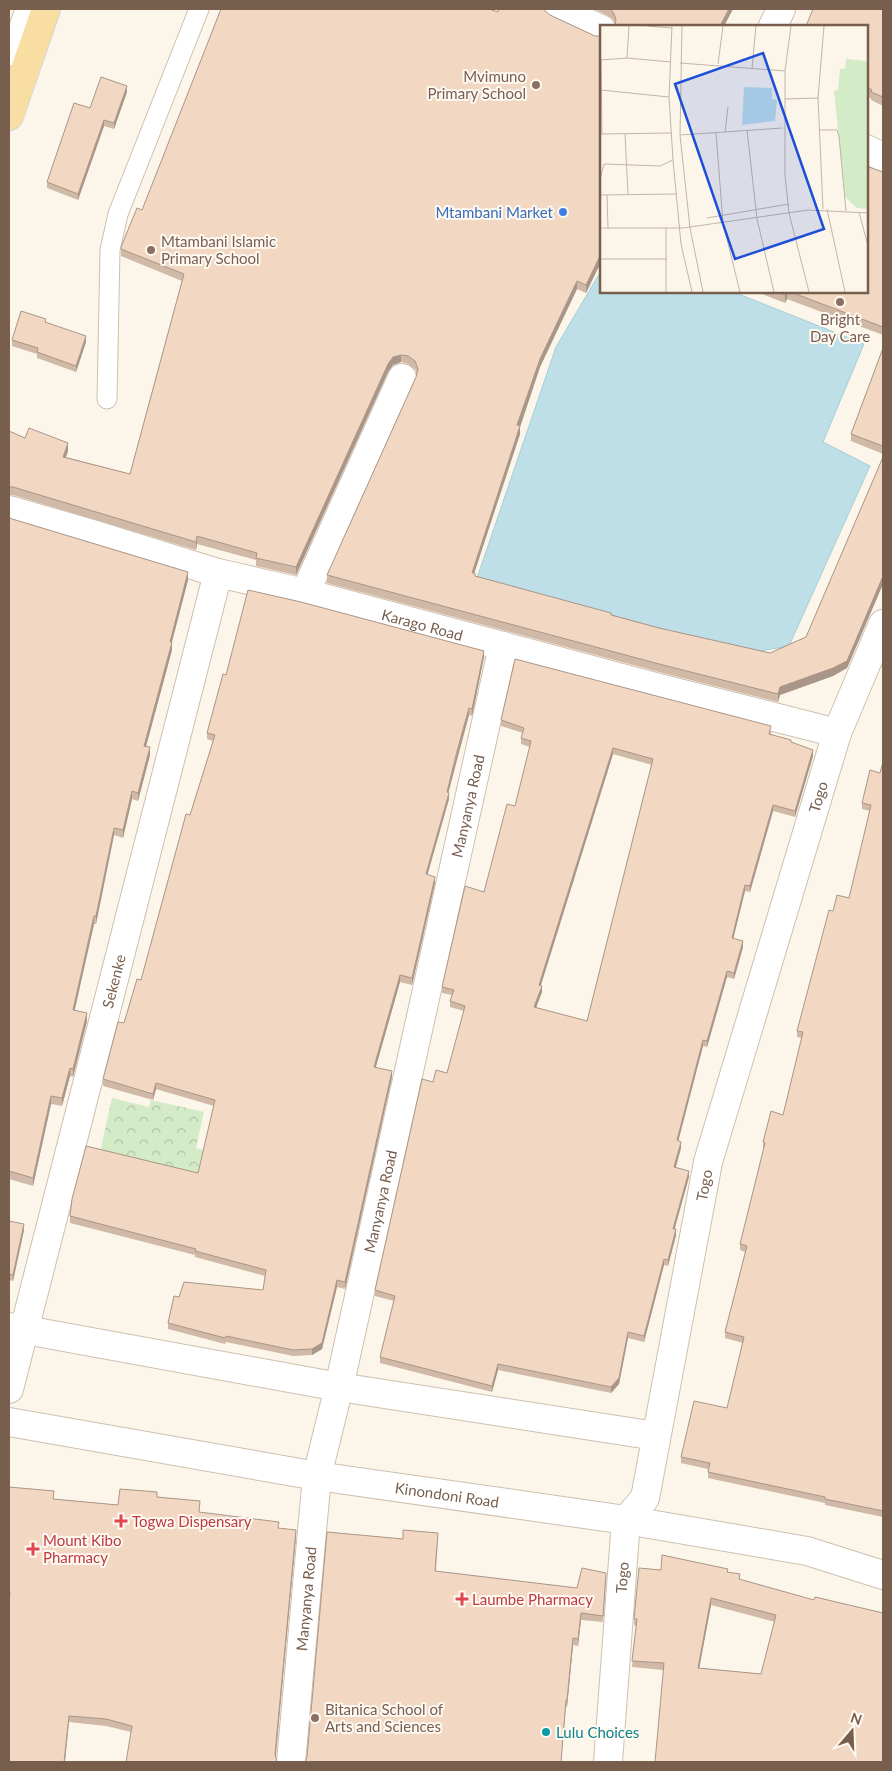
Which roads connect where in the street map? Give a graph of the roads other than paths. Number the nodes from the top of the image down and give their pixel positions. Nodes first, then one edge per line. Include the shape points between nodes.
1 (24, 9) edge
2 (46, 9) edge
3 (198, 9) edge
4 (556, 9) edge
5 (782, 9) edge
6 (774, 25) edge
7 (600, 29) edge
8 (9, 56) edge
9 (9, 116) edge
10 (867, 149) edge
11 (883, 157) edge
12 (402, 378) dead end
13 (107, 399) dead end
14 (9, 510) edge
15 (218, 573) junction
16 (305, 593) junction
17 (883, 624) edge
18 (503, 646) junction
19 (837, 733) junction
20 (17, 1328) edge
21 (338, 1387) junction
22 (9, 1389) edge
23 (9, 1422) edge
24 (656, 1436) junction
25 (317, 1476) junction
26 (626, 1520) junction
27 (883, 1574) edge
28 (291, 1762) edge
29 (608, 1762) edge

1 - 8 lane
2 - 9 main road
3 - 13 lane via 116,223 110,250
4 - 7 street
5 - 6 street
10 - 11 street
12 - 16 street
14 - 15 street, Karago Road
15 - 16 street, Karago Road
15 - 20 street, Sekenke
16 - 18 street, Karago Road
17 - 19 street, Togo
18 - 19 street, Karago Road
18 - 21 street, Manyanya Road
19 - 24 street, Togo via 708,1162
20 - 21 street
20 - 22 street, Sekenke
21 - 24 street
21 - 25 street, Manyanya Road
23 - 25 street, Kinondoni Road
24 - 26 street, Togo via 645,1498
25 - 26 street, Kinondoni Road
25 - 28 street, Manyanya Road
26 - 27 street, Kinondoni Road via 807,1551
26 - 29 street, Togo

